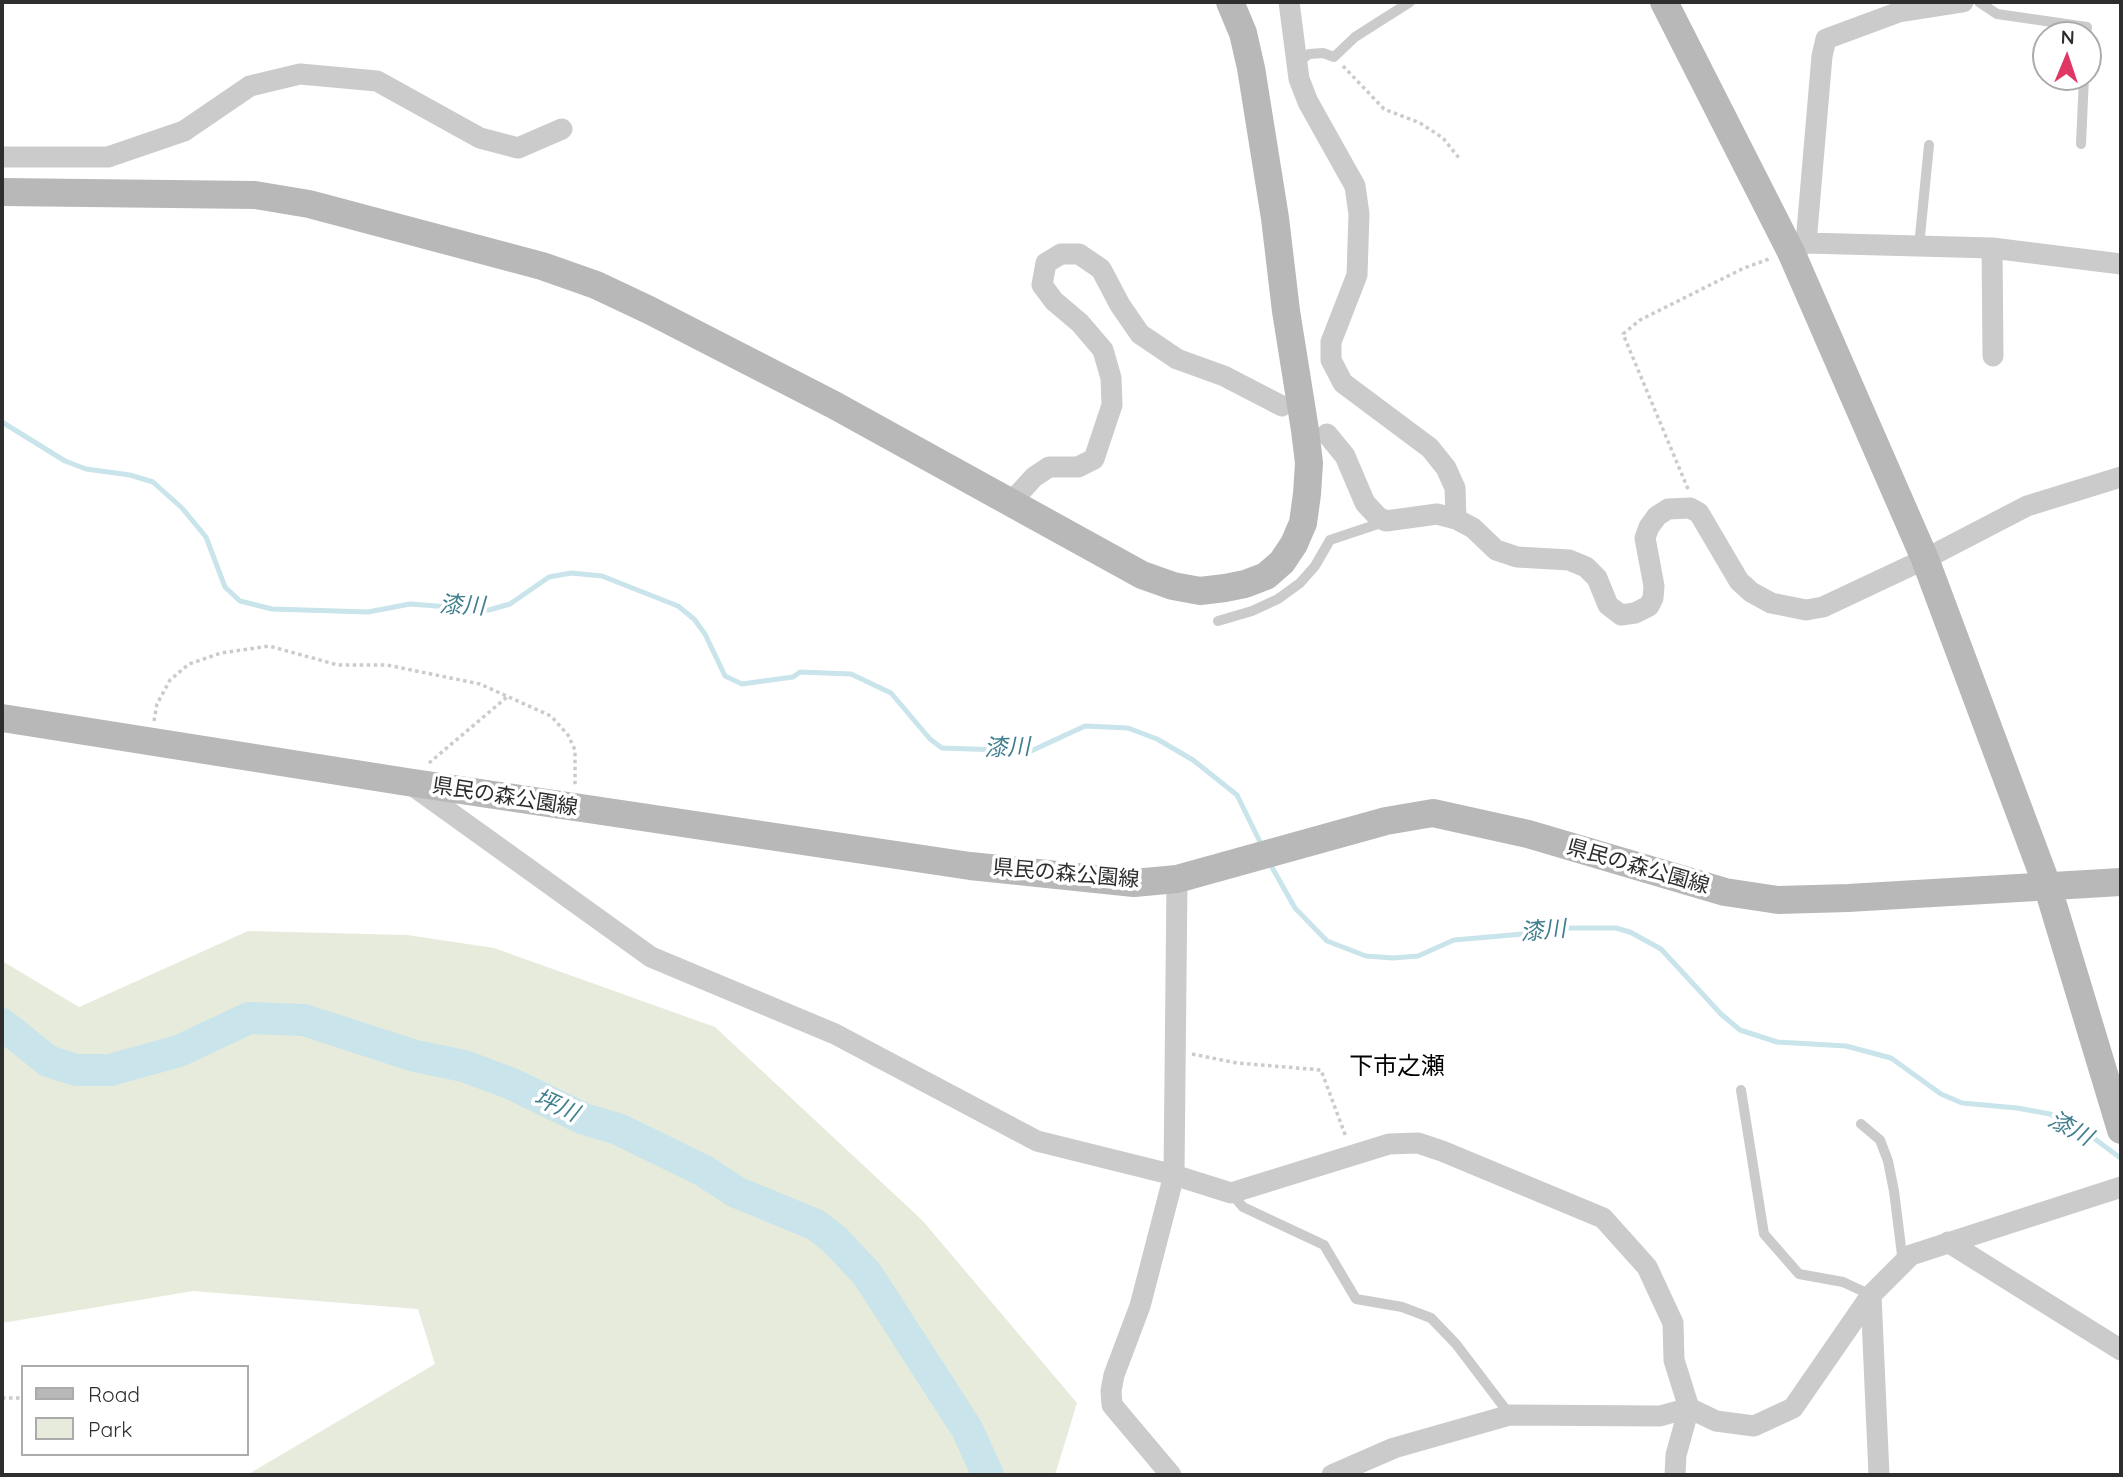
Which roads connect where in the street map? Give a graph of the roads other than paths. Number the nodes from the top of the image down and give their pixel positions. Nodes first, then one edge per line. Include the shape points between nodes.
1 (1230, 2) edge
2 (1289, 2) edge
3 (1410, 2) edge
4 (1664, 2) edge
5 (1963, 2) edge
6 (1979, 2) edge
7 (2045, 21) edge
8 (1297, 63) junction
9 (2083, 91) edge
10 (562, 129) dead end
11 (2081, 144) dead end
12 (1929, 145) dead end
13 (2, 157) edge
14 (2, 192) edge
15 (1919, 246) junction
16 (1799, 248) junction
17 (1992, 248) junction
18 (2121, 264) edge
19 (1993, 356) dead end
20 (1282, 406) dead end
21 (1327, 434) dead end
22 (2121, 477) edge
23 (1012, 501) junction
24 (1456, 519) junction
25 (1387, 522) junction
26 (1925, 559) junction
27 (1218, 621) dead end
28 (2, 718) edge
29 (407, 782) junction
30 (1190, 875) junction
31 (2121, 883) edge
32 (2048, 888) junction
33 (1741, 1090) dead end
34 (1861, 1124) dead end
35 (2121, 1130) edge
36 (1174, 1175) junction
37 (2121, 1187) edge
38 (1231, 1193) junction
39 (1948, 1242) junction
40 (1903, 1263) junction
41 (1871, 1295) junction
42 (2121, 1350) edge
43 (1689, 1408) junction
44 (1510, 1415) junction
45 (1171, 1475) edge
46 (1332, 1475) edge
47 (1675, 1475) edge
48 (1879, 1475) edge

1 - 23 street via 1251,68 1306,430 1307,494 1294,544 1266,576 1200,591 1142,575
2 - 8 street
3 - 8 lane via 1355,37 1334,57 1310,54
4 - 16 street
5 - 16 street via 1899,12 1826,39
6 - 7 lane via 1997,14
8 - 24 street via 1308,102 1355,186 1359,214 1357,275 1331,342 1331,360 1343,383 1430,448 1446,468 1455,488
9 - 11 lane
10 - 13 street via 517,148 480,138 377,81 300,74 250,86 184,131 108,157
12 - 15 lane
14 - 23 street via 255,195 309,204 542,266 649,310
15 - 16 street
15 - 17 street
16 - 26 street
17 - 18 street
17 - 19 street
20 - 23 street via 1158,347 1140,334 1101,269 1079,254 1061,254 1046,262 1042,285 1103,350 1112,405 1094,459 1077,467 1049,467
21 - 25 street via 1349,463 1365,503
22 - 26 street via 2027,506
24 - 25 street via 1428,514
24 - 26 street via 1496,550 1517,557 1569,560 1586,567 1597,578 1608,605 1621,615 1649,607 1654,586 1646,538 1649,527 1657,516 1678,507 1699,513 1739,581 1751,592 1794,609 1823,607
25 - 27 lane via 1330,540 1315,566 1279,599
26 - 32 street
28 - 29 street, 県民の森公園線
29 - 30 street, 県民の森公園線 via 970,866 1134,883
29 - 36 street via 651,957 835,1034 1037,1141
30 - 32 street, 県民の森公園線 via 1386,821 1433,813 1528,834 1726,892 1778,900
30 - 36 street via 1175,1051
31 - 32 street, 県民の森公園線
32 - 35 street
33 - 41 lane via 1763,1234 1799,1274 1843,1282
34 - 40 lane via 1880,1140 1888,1161
36 - 38 street
36 - 45 street via 1140,1306 1111,1391 1112,1405
37 - 39 street
38 - 43 street via 1389,1144 1418,1143 1603,1218 1647,1267 1673,1322 1674,1360
38 - 44 lane via 1243,1207 1324,1245 1356,1298 1431,1318
39 - 40 street via 1911,1255
39 - 42 street
40 - 41 street
41 - 43 street via 1793,1408 1754,1426 1716,1421
41 - 48 street
43 - 44 street via 1660,1416
43 - 47 street
44 - 46 street via 1394,1448

